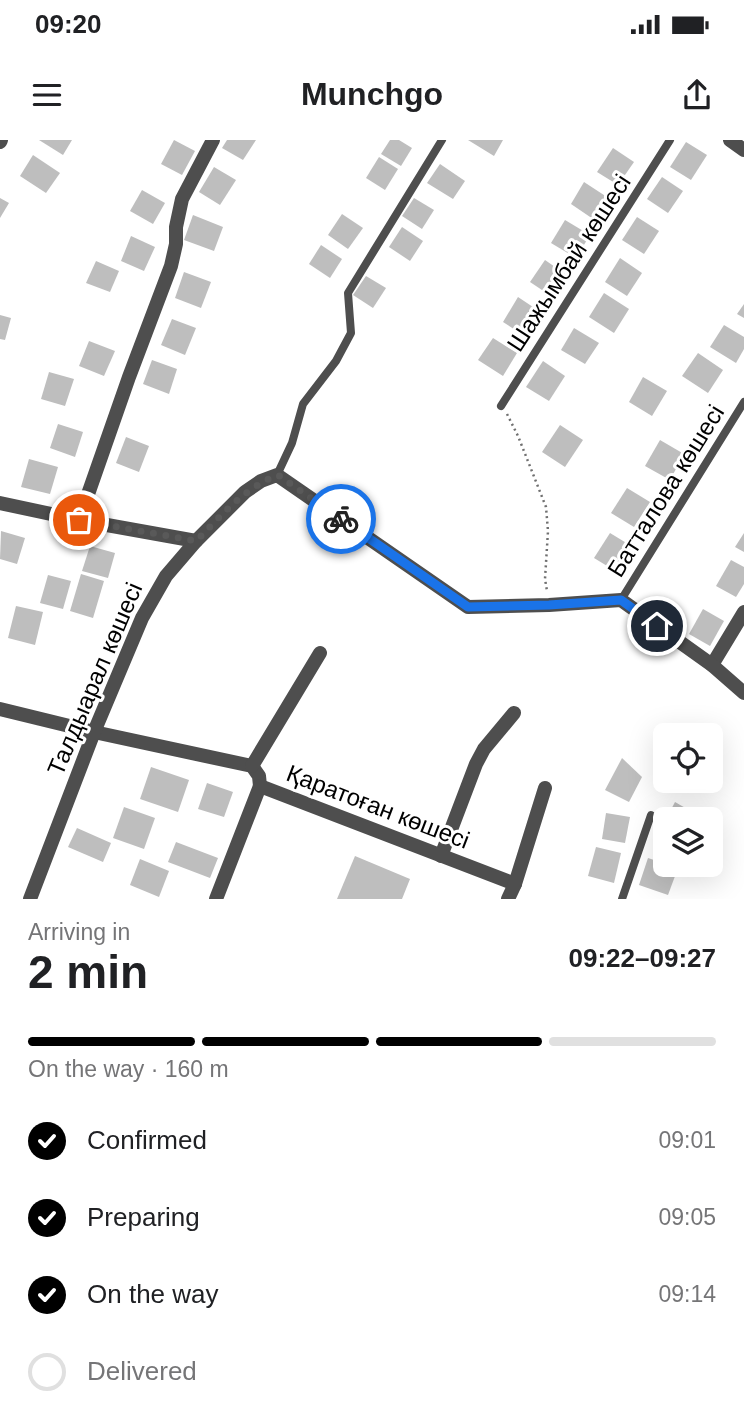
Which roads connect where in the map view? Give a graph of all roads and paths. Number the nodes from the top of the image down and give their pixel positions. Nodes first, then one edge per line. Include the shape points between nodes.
1 (213, 140) edge
2 (442, 140) edge
3 (670, 140) edge
4 (730, 140) edge
5 (744, 150) edge
6 (744, 402) edge
7 (500, 406) joint
8 (278, 475) junction
9 (0, 503) edge
10 (79, 520) junction
11 (196, 541) junction
12 (621, 600) junction
13 (549, 605) junction
14 (744, 612) edge
15 (320, 653) dead end
16 (712, 665) junction
17 (744, 693) edge
18 (0, 709) edge
19 (514, 713) dead end
20 (94, 732) junction
21 (252, 766) junction
22 (260, 786) junction
23 (545, 788) dead end
24 (651, 815) dead end
25 (441, 856) junction
26 (515, 884) junction
27 (30, 899) edge
28 (216, 899) edge
29 (508, 899) edge
30 (622, 899) edge

1 - 10 street via 181,199 171,266
2 - 8 lane via 348,293 351,333 303,404
3 - 7 lane, Шажымбай көшесі
4 - 5 street
6 - 12 lane, Батталова көшесі
7 - 13 path via 509,416 546,507
8 - 11 street, Талдыарал көшесі via 246,492
8 - 13 street via 468,607
9 - 10 street
10 - 11 street
11 - 20 street, Талдыарал көшесі via 166,576 142,618
12 - 13 street
12 - 16 street
14 - 16 street
15 - 21 street
16 - 17 street
18 - 20 street
19 - 25 street via 476,764
20 - 21 street
20 - 27 street, Талдыарал көшесі
21 - 22 street
22 - 25 street, Қаратоған көшесі
22 - 28 street, Қаратоған көшесі
23 - 26 street
24 - 30 lane
25 - 26 street, Қаратоған көшесі
26 - 29 street

